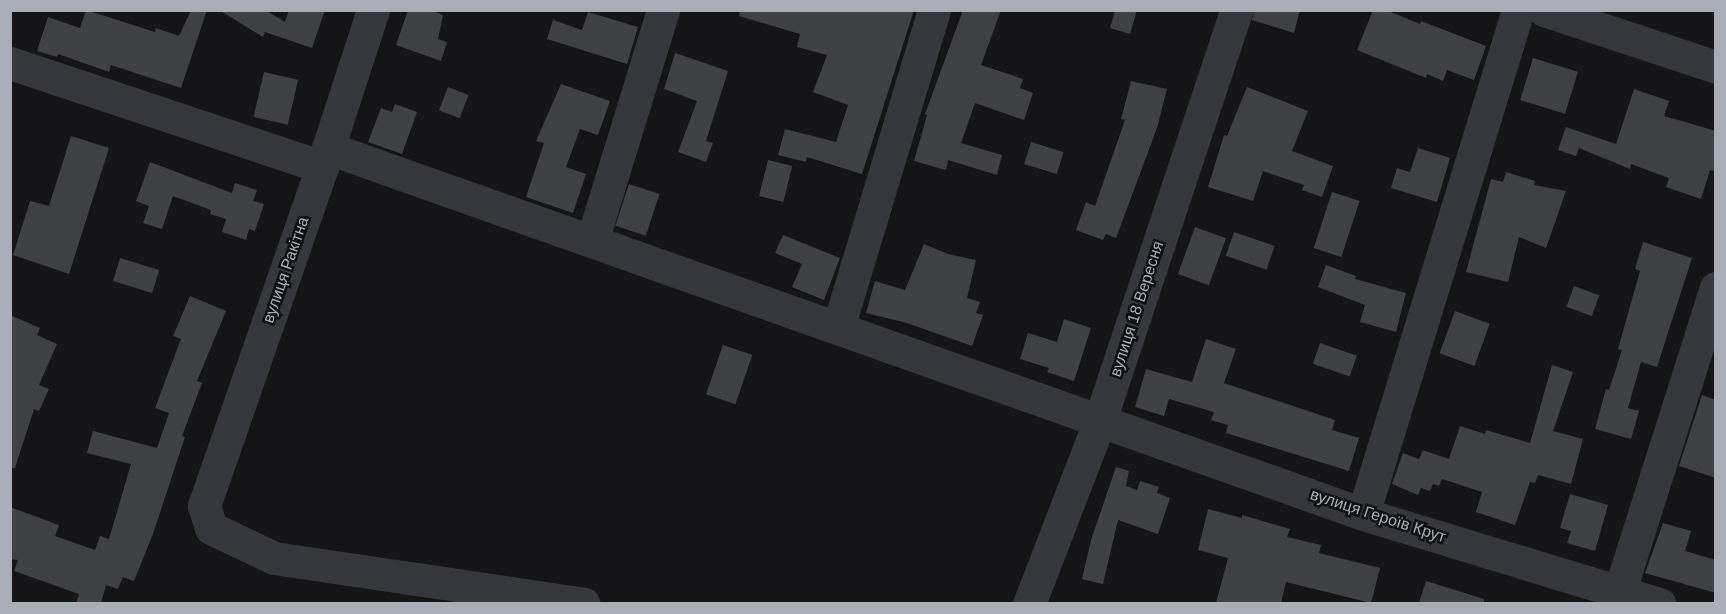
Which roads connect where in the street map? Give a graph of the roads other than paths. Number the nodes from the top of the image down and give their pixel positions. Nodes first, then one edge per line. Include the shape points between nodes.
1 (372, 10) edge
2 (663, 10) edge
3 (934, 10) edge
4 (1236, 10) edge
5 (1518, 10) edge
6 (1544, 10) edge
7 (10, 63) edge
8 (1716, 67) edge
9 (325, 158) junction
10 (592, 241) junction
11 (1716, 288) edge
12 (838, 328) junction
13 (1100, 420) junction
14 (1363, 514) junction
15 (1620, 590) junction
16 (584, 603) edge
17 (1029, 603) edge
18 (1660, 603) edge

1 - 9 street, вулиця Ракітна
2 - 10 street
3 - 12 street
4 - 13 street, вулиця 18 Вересня
5 - 14 street
6 - 8 street
7 - 9 street, вулиця Героїв Крут
9 - 10 street, вулиця Героїв Крут
9 - 16 street, вулиця Ракітна via 204,506 210,528 274,558
10 - 12 street, вулиця Героїв Крут
11 - 15 street
12 - 13 street, вулиця Героїв Крут
13 - 14 street, вулиця Героїв Крут
13 - 17 street, вулиця 18 Вересня
14 - 15 street, вулиця Героїв Крут
15 - 18 street, вулиця Героїв Крут

